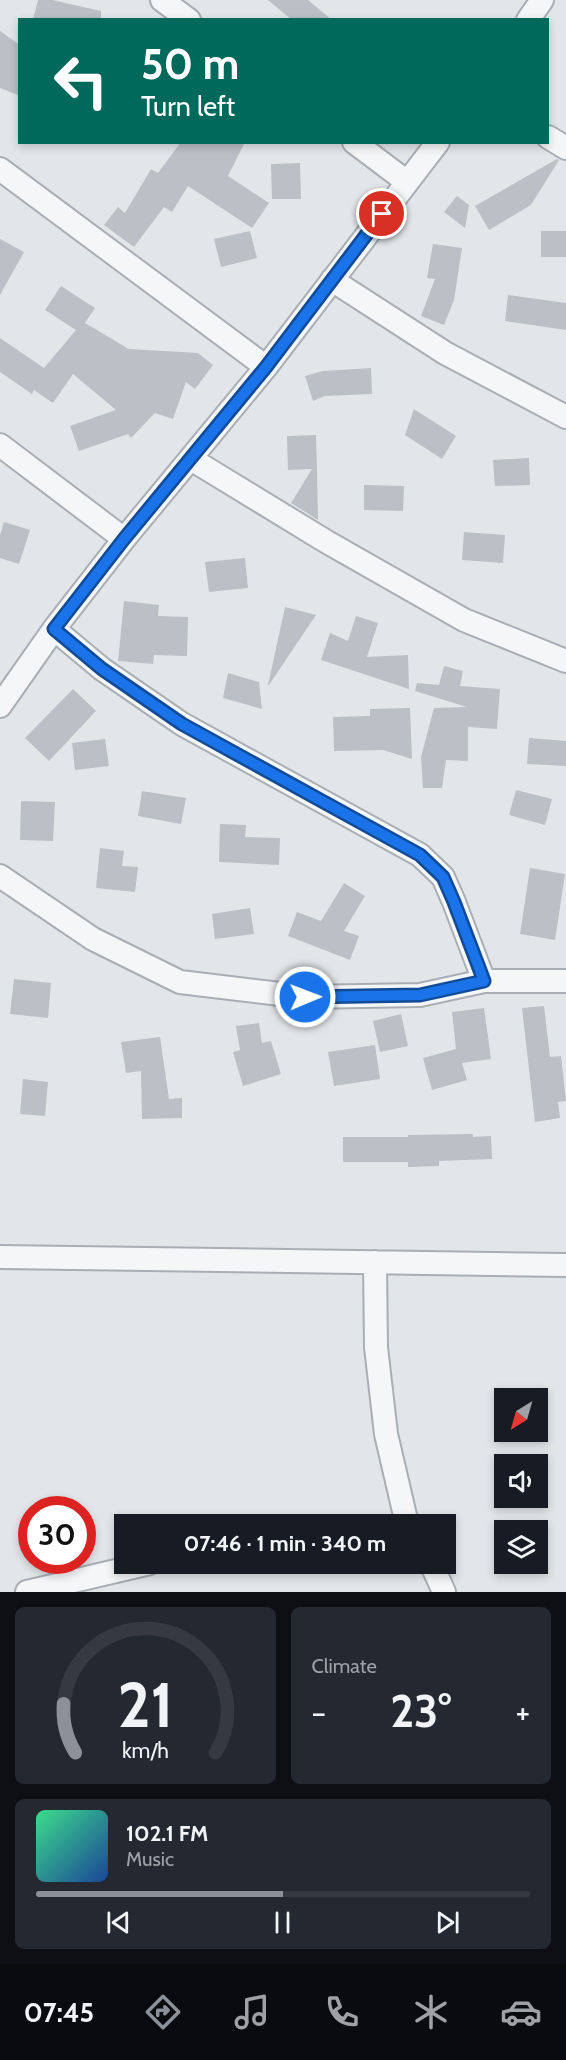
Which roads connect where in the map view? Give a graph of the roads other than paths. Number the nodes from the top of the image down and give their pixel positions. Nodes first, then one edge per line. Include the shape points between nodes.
1 (162, 0) edge
2 (542, 0) edge
3 (186, 18) edge
4 (529, 18) edge
5 (549, 138) edge
6 (357, 144) edge
7 (436, 144) edge
8 (566, 148) edge
9 (0, 170) edge
10 (407, 182) junction
11 (332, 280) junction
12 (266, 367) junction
13 (566, 417) edge
14 (0, 445) edge
15 (190, 459) junction
16 (124, 539) junction
17 (54, 629) junction
18 (566, 661) edge
19 (0, 706) edge
20 (0, 876) edge
21 (484, 981) junction
22 (566, 981) edge
23 (0, 1257) edge
24 (375, 1262) junction
25 (566, 1265) edge
26 (405, 1514) edge
27 (114, 1571) edge
28 (436, 1574) edge
29 (27, 1592) edge
30 (444, 1592) edge

1 - 3 street
2 - 4 street
5 - 8 street
6 - 10 street
7 - 10 street
9 - 12 street
10 - 11 street
11 - 12 street
11 - 13 street via 445,353
12 - 15 street
14 - 16 street
15 - 16 street
15 - 18 street via 464,620
16 - 17 street
17 - 19 street
17 - 21 street via 102,669 182,724 420,855 443,877
20 - 21 street via 93,939 180,982 305,997 420,995
21 - 22 street
23 - 24 street
24 - 25 street
24 - 26 street via 377,1358 386,1434
27 - 29 street
28 - 30 street

